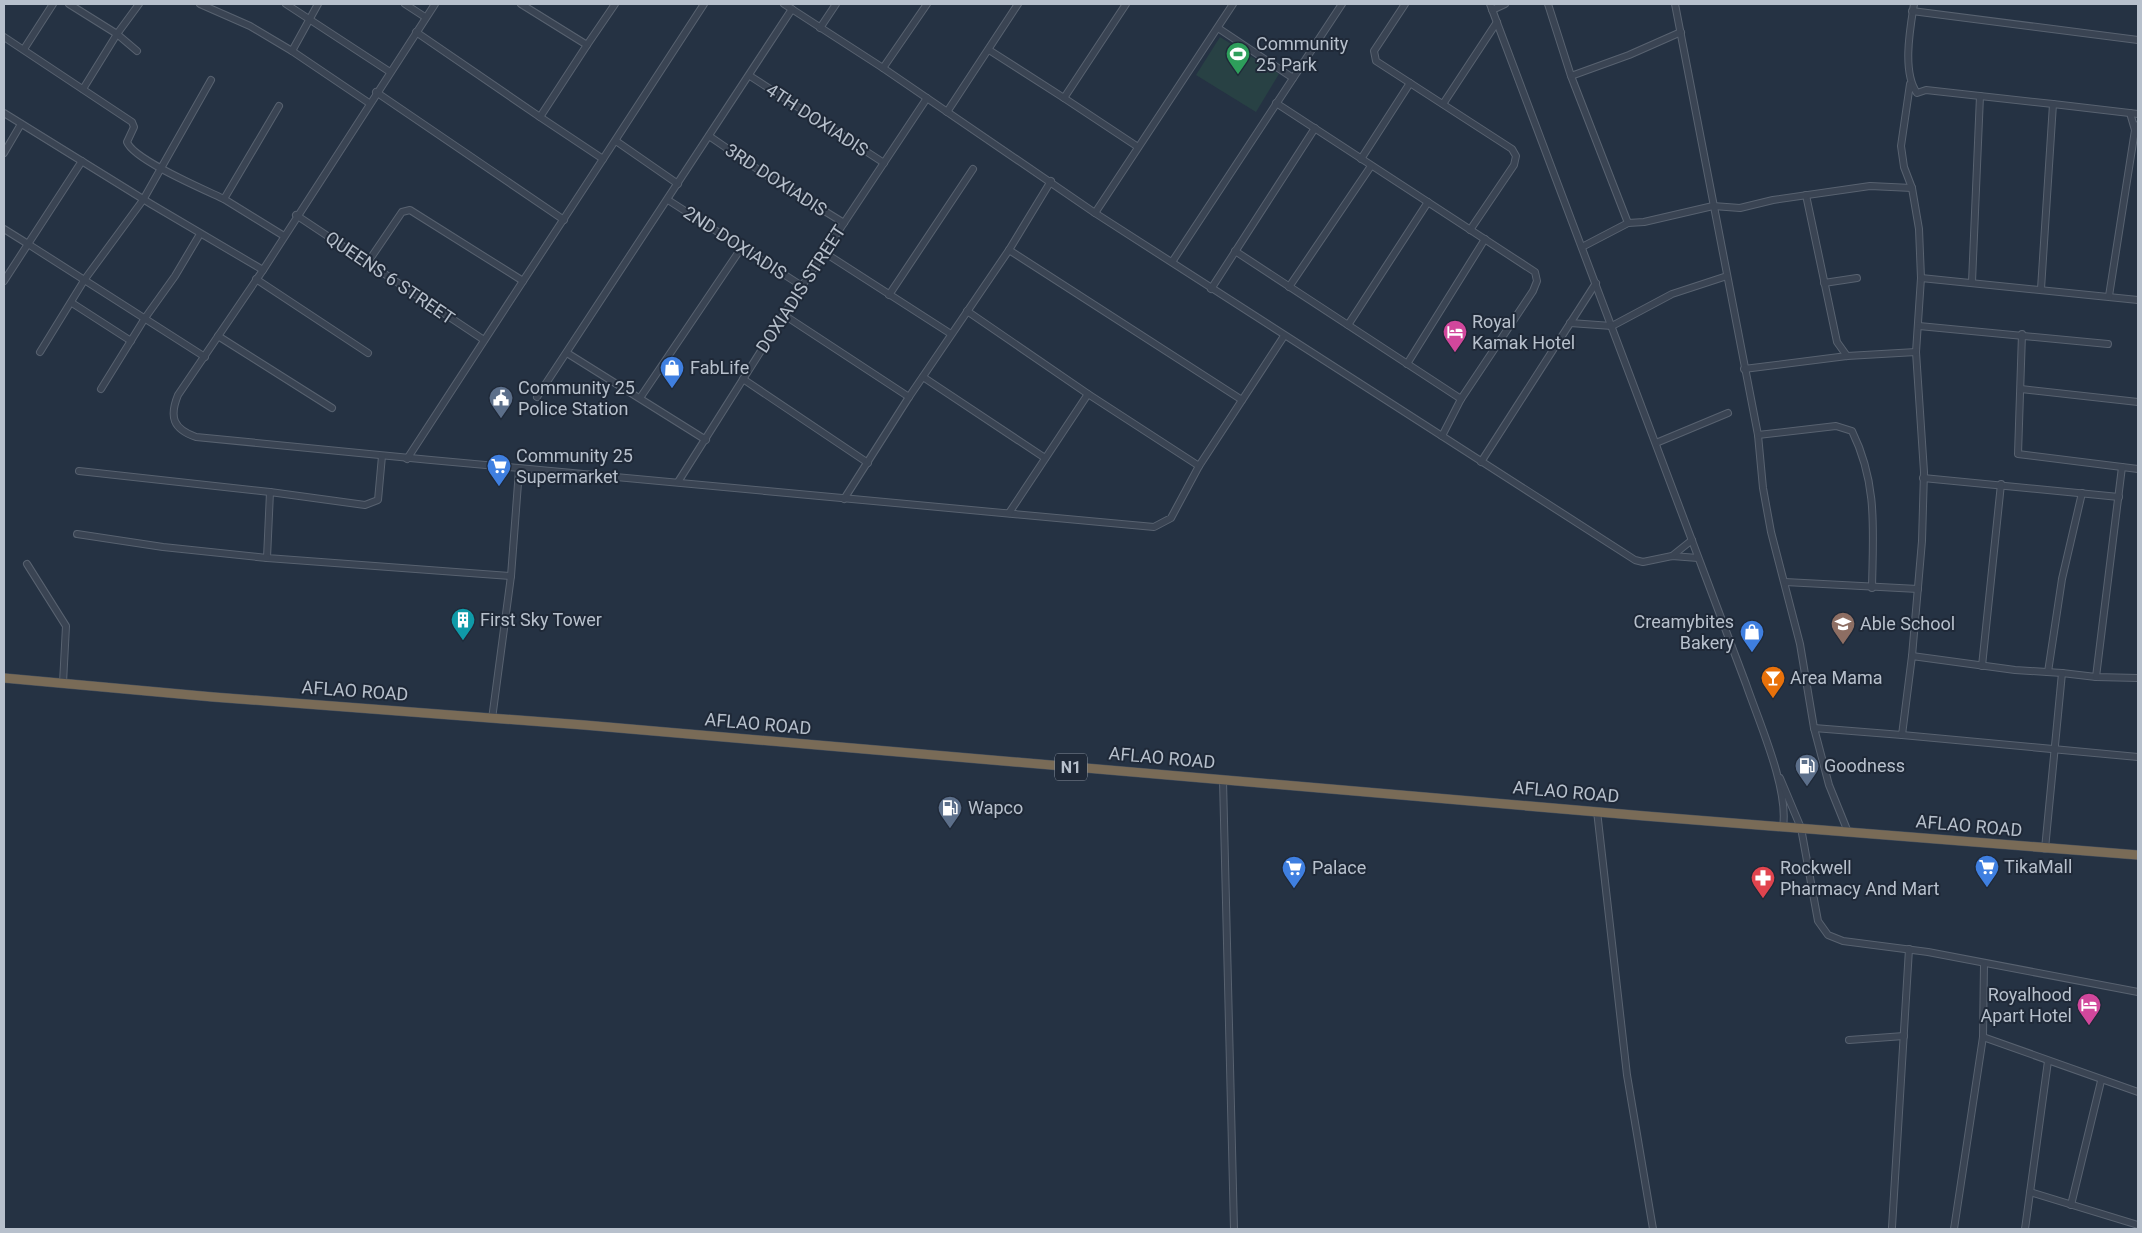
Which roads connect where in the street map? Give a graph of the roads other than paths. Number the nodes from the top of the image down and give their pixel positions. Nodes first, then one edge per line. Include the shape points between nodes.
1 (53, 4) edge
2 (69, 4) edge
3 (139, 4) edge
4 (200, 4) edge
5 (286, 4) edge
6 (318, 4) edge
7 (405, 4) edge
8 (435, 4) edge
9 (521, 4) edge
10 (615, 4) edge
11 (704, 4) edge
12 (784, 4) edge
13 (836, 4) edge
14 (927, 4) edge
15 (1018, 4) edge
16 (1126, 4) edge
17 (1233, 4) edge
18 (1342, 4) edge
19 (1406, 4) edge
20 (1505, 4) edge
21 (1548, 4) edge
22 (1676, 4) edge
23 (1491, 7) edge
24 (1913, 7) edge
25 (792, 9) junction
26 (425, 17) junction
27 (308, 18) junction
28 (1497, 22) junction
29 (820, 28) junction
30 (1218, 28) junction
31 (416, 32) junction
32 (1681, 32) junction
33 (117, 34) junction
34 (4, 37) edge
35 (2138, 40) edge
36 (587, 45) junction
37 (24, 48) junction
38 (988, 50) junction
39 (137, 51) dead end
40 (292, 51) junction
41 (883, 68) junction
42 (390, 72) junction
43 (750, 76) junction
44 (1571, 76) junction
45 (1293, 78) junction
46 (211, 80) dead end
47 (1410, 83) junction
48 (1910, 84) junction
49 (83, 89) junction
50 (376, 92) junction
51 (1917, 93) junction
52 (1980, 96) junction
53 (927, 98) junction
54 (1064, 98) junction
55 (1276, 103) junction
56 (369, 104) junction
57 (1443, 104) junction
58 (2053, 104) junction
59 (279, 106) dead end
60 (1906, 106) junction
61 (947, 112) junction
62 (4, 113) edge
63 (2130, 113) junction
64 (2138, 114) edge
65 (540, 117) junction
66 (22, 124) junction
67 (1315, 128) junction
68 (2137, 128) edge
69 (709, 136) junction
70 (616, 141) junction
71 (1138, 147) junction
72 (4, 153) edge
73 (603, 159) junction
74 (1361, 159) junction
75 (82, 161) junction
76 (884, 164) junction
77 (1371, 166) junction
78 (160, 168) junction
79 (973, 169) dead end
80 (1051, 181) junction
81 (678, 184) junction
82 (1912, 188) junction
83 (1806, 195) junction
84 (224, 199) junction
85 (144, 200) junction
86 (668, 200) junction
87 (1428, 202) junction
88 (1713, 206) junction
89 (1094, 213) junction
90 (296, 216) junction
91 (564, 220) junction
92 (1628, 222) junction
93 (844, 223) junction
94 (4, 229) edge
95 (1470, 230) junction
96 (200, 234) junction
97 (284, 236) junction
98 (1485, 239) junction
99 (28, 244) junction
100 (742, 247) junction
101 (1582, 247) junction
102 (1009, 250) junction
103 (1235, 251) junction
104 (825, 252) junction
105 (368, 262) junction
106 (1172, 262) junction
107 (262, 270) junction
108 (1727, 276) junction
109 (1857, 278) dead end
110 (1921, 278) junction
111 (85, 279) junction
112 (256, 279) junction
113 (4, 281) edge
114 (523, 281) junction
115 (1972, 282) junction
116 (1596, 283) junction
117 (1824, 283) junction
118 (802, 286) junction
119 (1289, 288) junction
120 (1211, 289) junction
121 (2041, 289) junction
122 (889, 294) junction
123 (2109, 296) junction
124 (2138, 300) edge
125 (72, 303) junction
126 (967, 311) junction
127 (784, 315) junction
128 (145, 318) junction
129 (1570, 323) junction
130 (1348, 325) junction
131 (1612, 326) junction
132 (1919, 326) junction
133 (950, 334) junction
134 (2022, 334) junction
135 (218, 336) junction
136 (1284, 336) junction
137 (484, 340) junction
138 (131, 341) junction
139 (1836, 342) junction
140 (2108, 344) dead end
141 (40, 352) dead end
142 (1916, 352) junction
143 (368, 353) dead end
144 (567, 353) junction
145 (1847, 356) junction
146 (204, 357) junction
147 (1832, 358) junction
148 (1407, 364) junction
149 (1744, 370) junction
150 (923, 376) junction
151 (743, 379) junction
152 (101, 389) dead end
153 (2021, 389) junction
154 (1088, 394) junction
155 (538, 397) dead end
156 (909, 397) junction
157 (640, 398) junction
158 (1461, 399) junction
159 (1242, 400) junction
160 (2138, 402) edge
161 (332, 408) dead end
162 (1728, 413) dead end
163 (1758, 435) junction
164 (1442, 436) junction
165 (706, 440) junction
166 (1656, 443) junction
167 (382, 456) junction
168 (1045, 458) junction
169 (407, 459) junction
170 (1481, 462) junction
171 (868, 463) junction
172 (1199, 466) junction
173 (2122, 467) junction
174 (2138, 469) edge
175 (519, 470) junction
176 (79, 471) dead end
177 (1923, 478) junction
178 (678, 482) junction
179 (2001, 484) junction
180 (270, 492) junction
181 (2082, 493) junction
182 (2118, 497) junction
183 (844, 499) junction
184 (1009, 513) junction
185 (77, 534) dead end
186 (1692, 540) junction
187 (1672, 556) junction
188 (266, 558) junction
189 (1698, 558) junction
190 (27, 564) dead end
191 (511, 576) junction
192 (1786, 582) junction
193 (1872, 588) junction
194 (1918, 589) junction
195 (1912, 656) junction
196 (1982, 666) junction
197 (2048, 672) junction
198 (2062, 673) junction
199 (2096, 677) junction
200 (4, 678) edge
201 (2138, 678) edge
202 (63, 683) junction
203 (492, 719) junction
204 (1814, 728) junction
205 (1902, 735) junction
206 (1765, 740) junction
207 (2055, 749) junction
208 (2138, 757) edge
209 (1223, 780) junction
210 (1597, 811) junction
211 (1792, 828) junction
212 (1848, 832) junction
213 (2045, 848) junction
214 (2138, 855) edge
215 (1909, 949) junction
216 (1984, 964) junction
217 (2138, 992) edge
218 (1904, 1036) junction
219 (1983, 1037) junction
220 (1849, 1040) dead end
221 (2048, 1062) junction
222 (2101, 1081) junction
223 (2138, 1092) edge
224 (2030, 1192) junction
225 (2071, 1205) junction
226 (2138, 1225) edge
227 (1892, 1227) dead end
228 (1234, 1229) edge
229 (1653, 1229) edge
230 (1954, 1229) edge
231 (2025, 1229) edge

1 - 37 street
2 - 33 street
3 - 33 street
4 - 40 street via 250,26
5 - 27 street
6 - 27 street
7 - 26 street
8 - 26 street
9 - 36 street
10 - 36 street
11 - 70 street
12 - 25 street
13 - 29 street
14 - 41 street
15 - 38 street
16 - 54 street
17 - 30 street
18 - 45 street
19 - 47 street via 1373,56
20 - 23 street
21 - 44 street
22 - 32 street
23 - 28 street
24 - 35 street
24 - 48 street via 1909,34
25 - 29 street
25 - 43 street
26 - 31 street
27 - 40 street
27 - 42 street
28 - 57 street
28 - 101 street
29 - 41 street
30 - 45 street
30 - 71 street
31 - 42 street
31 - 65 street
32 - 44 street
32 - 88 street
33 - 39 street
33 - 49 street
34 - 37 street
36 - 65 street
37 - 49 street
38 - 54 street
38 - 61 street
40 - 56 street
41 - 53 street
42 - 50 street
43 - 69 street
43 - 76 street, 4TH DOXIADIS
44 - 92 street
45 - 55 street
46 - 78 street
47 - 57 street
47 - 74 street
48 - 51 street
48 - 60 street
49 - 78 street via 132,122 134,127 127,142 129,147
50 - 56 street
50 - 91 street
51 - 52 street via 1926,90
51 - 60 street
52 - 58 street
52 - 115 street
53 - 61 street
53 - 76 street, DOXIADIS STREET
54 - 71 street
55 - 67 street
55 - 106 street
56 - 90 street
57 - 95 street via 1512,149 1516,156 1514,165
58 - 63 street
58 - 121 street
59 - 84 street
60 - 82 street via 1900,146
61 - 80 street
62 - 66 street
63 - 64 street
63 - 68 street
65 - 73 street
66 - 72 street
66 - 75 street
67 - 74 street
67 - 103 street
68 - 123 street
69 - 81 street
69 - 93 street, 3RD DOXIADIS
70 - 73 street
70 - 81 street
71 - 89 street
73 - 91 street
74 - 77 street
75 - 85 street
75 - 99 street
76 - 93 street, DOXIADIS STREET
77 - 87 street
77 - 119 street
78 - 84 street
78 - 85 street
79 - 122 street
80 - 89 street
80 - 102 street
81 - 86 street
82 - 83 street via 1870,186
82 - 110 street via 1919,230
83 - 88 street via 1740,208
83 - 117 street
84 - 97 street
85 - 96 street
85 - 111 street
86 - 100 street, 2ND DOXIADIS
86 - 144 street
87 - 95 street
87 - 130 street
88 - 92 street via 1644,222
88 - 108 street
89 - 106 street
90 - 97 street
90 - 105 street, QUEENS 6 STREET
91 - 114 street
92 - 101 street
93 - 104 street, DOXIADIS STREET
94 - 99 street
95 - 98 street
96 - 107 street
96 - 128 street
97 - 107 street
98 - 148 street
98 - 158 street via 1535,272 1537,281
99 - 111 street
99 - 113 street
100 - 118 street, 2ND DOXIADIS
100 - 157 street
101 - 116 street
102 - 126 street
102 - 159 street
103 - 119 street
103 - 120 street
104 - 118 street, DOXIADIS STREET
104 - 122 street
105 - 114 street via 402,212 410,210
105 - 137 street, QUEENS 6 STREET
106 - 120 street
107 - 112 street
108 - 131 street via 1672,294
108 - 149 street
109 - 117 street
110 - 115 street
110 - 132 street
111 - 125 street
111 - 128 street
112 - 135 street
112 - 143 street
114 - 137 street
115 - 121 street
116 - 129 street
116 - 131 street
117 - 139 street
118 - 127 street, DOXIADIS STREET
119 - 130 street
120 - 136 street
121 - 123 street
122 - 133 street
123 - 124 street
125 - 138 street
125 - 141 street
126 - 133 street
126 - 154 street
127 - 151 street, DOXIADIS STREET
127 - 156 street
128 - 138 street
128 - 146 street
129 - 131 street
129 - 170 street
130 - 148 street
131 - 166 street
132 - 134 street
132 - 142 street
133 - 150 street
134 - 140 street
134 - 153 street
135 - 146 street
135 - 161 street
136 - 159 street
136 - 164 street
137 - 169 street
138 - 152 street
139 - 145 street
139 - 147 street
142 - 145 street
142 - 177 street
144 - 155 street
144 - 157 street
145 - 147 street
146 - 167 street via 174,404 173,422 187,434
147 - 149 street
148 - 158 street
149 - 163 street
150 - 156 street
150 - 168 street
151 - 165 street, DOXIADIS STREET
151 - 171 street
153 - 160 street
153 - 173 street via 2018,454
154 - 168 street
154 - 172 street
156 - 171 street
157 - 165 street
158 - 164 street
159 - 172 street
162 - 166 street
163 - 192 street via 1764,497
163 - 193 street via 1836,426 1852,431 1870,478
164 - 170 street
165 - 178 street, DOXIADIS STREET
166 - 186 street
167 - 169 street
167 - 180 street via 378,500 371,505
168 - 184 street
169 - 175 street
170 - 187 street via 1635,560 1644,562
171 - 183 street
172 - 184 street via 1171,518 1160,525
173 - 174 street
173 - 182 street
175 - 178 street
175 - 191 street
176 - 180 street
177 - 179 street
177 - 194 street
178 - 183 street
179 - 181 street
179 - 196 street
180 - 188 street
181 - 182 street
181 - 197 street via 2062,579
182 - 199 street
183 - 184 street
185 - 188 street
186 - 187 street
186 - 189 street
187 - 189 street
188 - 191 street
189 - 206 street
190 - 202 street via 66,626
191 - 203 street
192 - 193 street
192 - 204 street
193 - 194 street
194 - 195 street
195 - 196 street
195 - 205 street
196 - 197 street
197 - 198 street
198 - 199 street
198 - 207 street
199 - 201 street
200 - 202 highway, AFLAO ROAD / N1
202 - 203 highway, AFLAO ROAD / N1
203 - 209 highway, AFLAO ROAD / N1
204 - 205 street
204 - 212 street via 1829,785
205 - 207 street
206 - 211 street
206 - 211 street via 1795,812
207 - 208 street
207 - 213 street
209 - 210 highway, AFLAO ROAD / N1
209 - 228 street
210 - 211 highway, AFLAO ROAD / N1
210 - 229 street via 1627,1075
211 - 212 highway, AFLAO ROAD / N1
211 - 215 street via 1818,921 1828,935 1843,941
212 - 213 highway, AFLAO ROAD / N1
213 - 214 highway, AFLAO ROAD / N1
215 - 216 street
215 - 218 street
216 - 217 street
216 - 219 street
218 - 220 street
218 - 227 street
219 - 221 street
219 - 230 street
221 - 222 street
221 - 224 street
222 - 223 street
222 - 225 street
224 - 225 street
224 - 231 street
225 - 226 street

